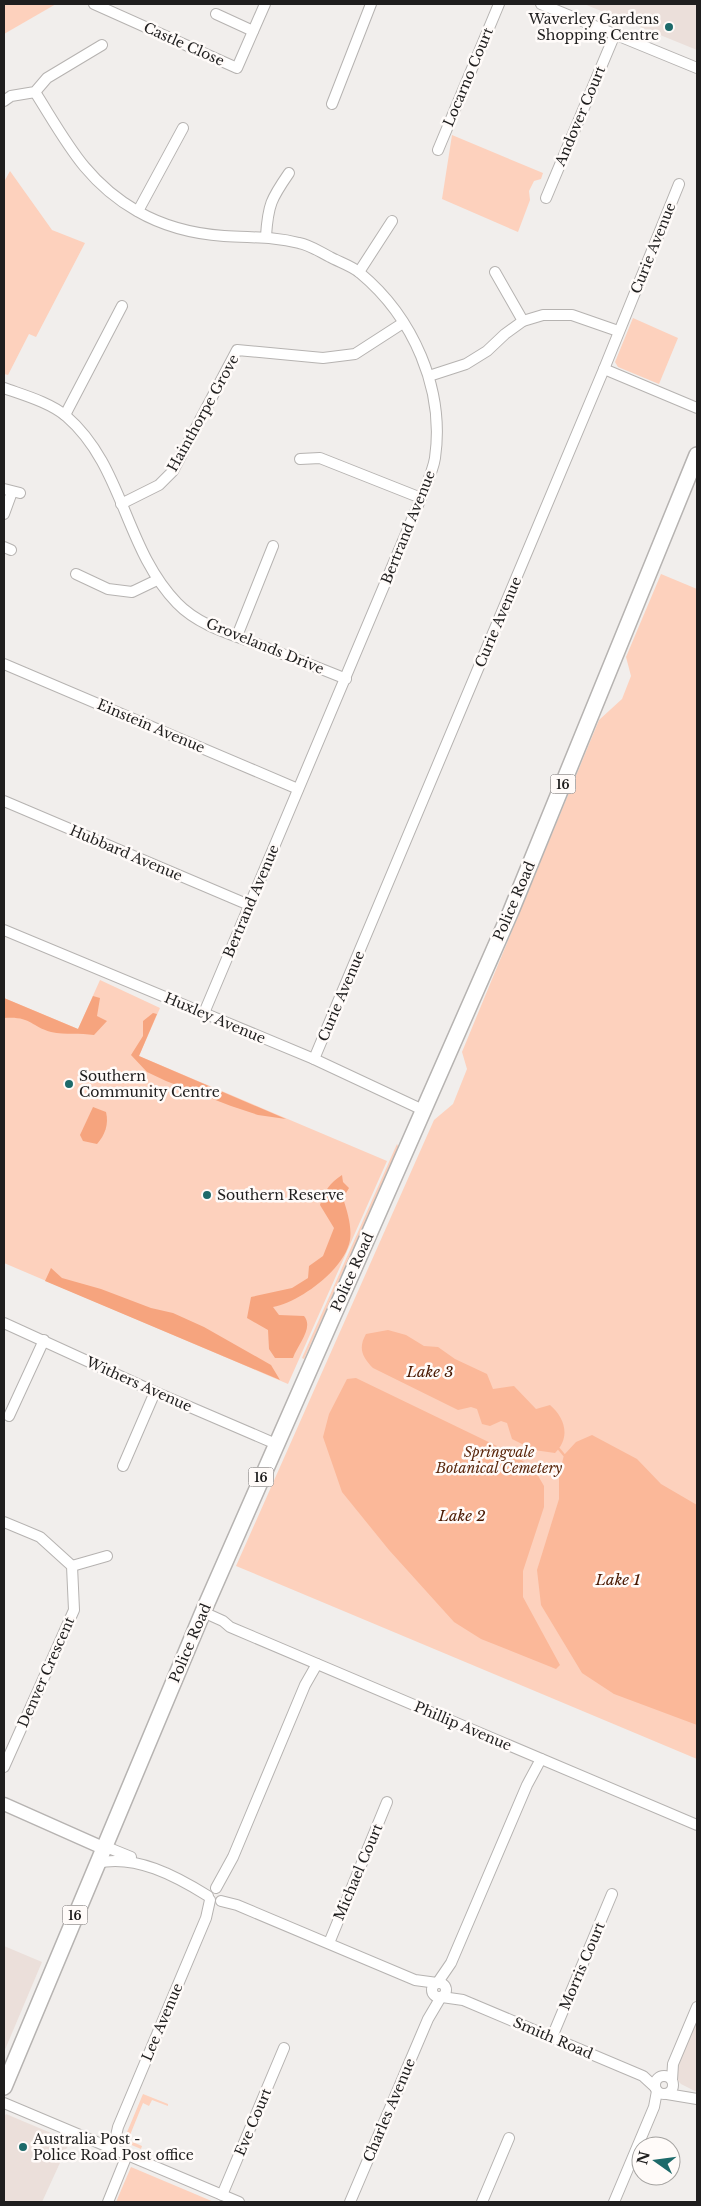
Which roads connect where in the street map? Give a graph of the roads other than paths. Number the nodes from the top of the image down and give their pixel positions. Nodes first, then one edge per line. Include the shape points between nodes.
1 (94, 4) edge
2 (265, 4) edge
3 (370, 4) edge
4 (499, 4) edge
5 (541, 4) edge
6 (216, 14) dead end
7 (253, 31) junction
8 (615, 34) junction
9 (102, 45) dead end
10 (697, 68) edge
11 (34, 92) junction
12 (4, 101) edge
13 (332, 104) dead end
14 (183, 128) dead end
15 (438, 150) dead end
16 (289, 173) dead end
17 (679, 184) dead end
18 (546, 198) dead end
19 (138, 212) junction
20 (392, 221) dead end
21 (266, 236) junction
22 (359, 272) junction
23 (495, 272) dead end
24 (122, 306) dead end
25 (523, 321) junction
26 (403, 323) junction
27 (618, 331) junction
28 (604, 369) junction
29 (429, 376) junction
30 (4, 388) edge
31 (697, 408) edge
32 (65, 415) junction
33 (697, 456) edge
34 (300, 459) dead end
35 (12, 492) edge
36 (421, 498) junction
37 (122, 504) junction
38 (4, 514) edge
39 (273, 546) dead end
40 (76, 574) dead end
41 (157, 580) junction
42 (237, 636) junction
43 (4, 664) edge
44 (346, 679) junction
45 (298, 789) junction
46 (4, 801) edge
47 (249, 905) junction
48 (4, 930) edge
49 (204, 1013) junction
50 (314, 1059) junction
51 (424, 1110) junction
52 (4, 1323) edge
53 (44, 1340) junction
54 (155, 1392) junction
55 (9, 1416) dead end
56 (276, 1444) junction
57 (123, 1466) dead end
58 (4, 1522) edge
59 (107, 1556) dead end
60 (72, 1566) junction
61 (202, 1615) junction
62 (314, 1663) junction
63 (538, 1757) junction
64 (4, 1767) edge
65 (387, 1802) dead end
66 (4, 1804) edge
67 (697, 1825) edge
68 (104, 1847) junction
69 (97, 1863) junction
70 (146, 1866) junction
71 (612, 1894) dead end
72 (216, 1895) junction
73 (329, 1943) junction
74 (440, 1990) junction
75 (697, 2007) edge
76 (552, 2037) junction
77 (284, 2048) dead end
78 (664, 2085) junction
79 (4, 2087) edge
80 (694, 2098) edge
81 (4, 2103) edge
82 (509, 2138) dead end
83 (109, 2148) junction
84 (127, 2155) junction
85 (222, 2195) junction
86 (108, 2202) edge
87 (239, 2202) edge
88 (350, 2202) edge
89 (482, 2202) edge
90 (614, 2202) edge

1 - 7 street, Castle Close via 237,68
2 - 7 street, Castle Close
3 - 13 street
4 - 15 street, Locarno Court
5 - 8 street
6 - 7 street
8 - 10 street
8 - 18 street, Andover Court
9 - 11 street via 48,78
11 - 12 street via 11,96
11 - 19 street, Bertrand Avenue via 79,162 104,188
14 - 19 street
16 - 21 street via 267,211
17 - 27 street, Curie Avenue
19 - 21 street, Bertrand Avenue via 179,228 223,236
20 - 22 street
21 - 22 street, Bertrand Avenue via 302,243
22 - 26 street, Bertrand Avenue via 387,300
23 - 25 street
24 - 32 street
25 - 27 street via 543,315 572,315
25 - 29 street via 487,352 466,364
26 - 29 street, Bertrand Avenue
26 - 37 street, Hainthorpe Grove via 355,354 323,358 237,350 173,471 159,485
27 - 28 street, Curie Avenue
28 - 31 street
28 - 50 street, Curie Avenue
29 - 36 street, Bertrand Avenue via 435,404 435,459
30 - 32 street, Grovelands Drive
32 - 37 street, Grovelands Drive via 87,438 108,468
33 - 51 main road, Police Road / 16 via 510,911
34 - 36 street via 320,458
35 - 38 street
36 - 44 street, Bertrand Avenue
37 - 41 street, Grovelands Drive via 138,545
39 - 42 street
40 - 41 street via 108,589 132,592
41 - 42 street, Grovelands Drive via 179,605 204,623
42 - 44 street, Grovelands Drive
43 - 45 street, Einstein Avenue
44 - 45 street, Bertrand Avenue
45 - 47 street, Bertrand Avenue
46 - 47 street, Hubbard Avenue
47 - 49 street, Bertrand Avenue
48 - 49 street, Huxley Avenue
49 - 50 street, Huxley Avenue
50 - 51 street, Huxley Avenue
51 - 56 main road, Police Road / 16
52 - 53 street, Withers Avenue
53 - 54 street, Withers Avenue
53 - 55 street
54 - 56 street, Withers Avenue
54 - 57 street
56 - 61 main road, Police Road / 16
58 - 60 street via 40,1537
59 - 60 street
60 - 64 street, Denver Crescent via 74,1610
61 - 62 street, Phillip Avenue via 221,1626
61 - 68 main road, Police Road / 16
62 - 63 street, Phillip Avenue
62 - 72 street, Lee Avenue
63 - 67 street, Phillip Avenue
63 - 74 street, Charles Avenue
65 - 73 street, Michael Court
66 - 68 street
68 - 69 main road, Police Road / 16
68 - 70 street
69 - 70 street via 118,1859
69 - 79 main road, Police Road / 16
70 - 72 street
71 - 76 street, Morris Court
72 - 73 street
72 - 83 street, Lee Avenue
73 - 74 street
74 - 76 street, Smith Road
74 - 88 street, Charles Avenue
75 - 78 street
76 - 78 street, Smith Road
77 - 85 street, Eve Court
78 - 80 street
78 - 90 street
81 - 83 street
82 - 89 street
83 - 84 street
84 - 85 street
84 - 86 street
85 - 87 street

